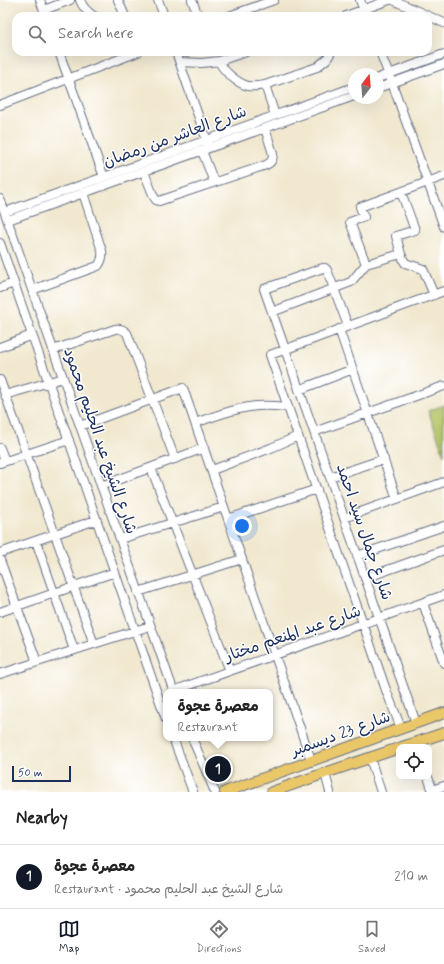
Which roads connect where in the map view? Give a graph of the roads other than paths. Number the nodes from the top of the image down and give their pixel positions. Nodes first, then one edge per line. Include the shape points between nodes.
1 (40, 0) edge
2 (70, 0) edge
3 (80, 0) edge
4 (118, 0) edge
5 (158, 0) edge
6 (192, 0) edge
7 (274, 0) edge
8 (360, 0) edge
9 (389, 0) edge
10 (393, 0) edge
11 (252, 4) edge
12 (45, 12) edge
13 (47, 12) edge
14 (88, 12) edge
15 (123, 12) edge
16 (162, 12) edge
17 (196, 12) edge
18 (237, 12) edge
19 (365, 12) edge
20 (367, 12) edge
21 (422, 12) edge
22 (432, 16) edge
23 (443, 21) edge
24 (444, 54) edge
25 (60, 56) edge
26 (128, 56) edge
27 (178, 56) edge
28 (234, 56) edge
29 (329, 56) edge
30 (382, 56) edge
31 (219, 61) junction
32 (180, 62) junction
33 (444, 64) edge
34 (389, 74) junction
35 (384, 76) edge
36 (68, 79) junction
37 (392, 82) junction
38 (265, 85) junction
39 (384, 85) edge
40 (348, 88) edge
41 (348, 98) edge
42 (0, 105) edge
43 (275, 115) junction
44 (265, 128) junction
45 (206, 146) junction
46 (144, 172) junction
47 (444, 176) edge
48 (104, 177) junction
49 (214, 182) junction
50 (428, 183) junction
51 (402, 192) junction
52 (83, 194) junction
53 (0, 199) edge
54 (4, 212) junction
55 (8, 220) junction
56 (444, 227) edge
57 (0, 243) edge
58 (402, 254) junction
59 (366, 264) junction
60 (14, 283) junction
61 (0, 288) edge
62 (334, 288) junction
63 (32, 290) junction
64 (444, 291) edge
65 (434, 295) junction
66 (272, 312) junction
67 (348, 326) junction
68 (340, 330) junction
69 (32, 335) junction
70 (0, 347) edge
71 (53, 350) junction
72 (285, 350) junction
73 (353, 369) junction
74 (63, 378) junction
75 (0, 380) edge
76 (49, 382) junction
77 (444, 386) edge
78 (300, 390) junction
79 (5, 395) junction
80 (152, 399) junction
81 (288, 407) junction
82 (368, 413) junction
83 (195, 423) junction
84 (80, 426) junction
85 (314, 432) junction
86 (298, 436) junction
87 (69, 440) junction
88 (0, 448) edge
89 (204, 448) junction
90 (26, 454) junction
91 (176, 459) junction
92 (384, 459) junction
93 (2, 462) edge
94 (151, 468) junction
95 (212, 470) junction
96 (330, 478) junction
97 (444, 482) edge
98 (101, 486) junction
99 (317, 489) junction
100 (397, 499) junction
101 (224, 507) junction
102 (344, 518) junction
103 (228, 519) junction
104 (96, 520) junction
105 (172, 523) junction
106 (444, 526) edge
107 (55, 534) junction
108 (120, 539) junction
109 (36, 541) junction
110 (444, 550) edge
111 (0, 553) edge
112 (357, 556) junction
113 (242, 559) junction
114 (0, 560) edge
115 (115, 572) junction
116 (192, 574) junction
117 (365, 578) junction
118 (74, 586) junction
119 (138, 592) junction
120 (54, 593) junction
121 (444, 595) edge
122 (423, 603) junction
123 (17, 606) junction
124 (0, 612) edge
125 (379, 618) junction
126 (364, 624) junction
127 (150, 626) junction
128 (135, 630) junction
129 (94, 644) junction
130 (74, 650) junction
131 (275, 655) junction
132 (444, 660) edge
133 (37, 662) junction
134 (230, 671) junction
135 (0, 674) edge
136 (172, 689) edge
137 (179, 689) edge
138 (163, 710) edge
139 (444, 713) edge
140 (416, 723) junction
141 (401, 728) junction
142 (444, 733) edge
143 (174, 741) edge
144 (193, 741) edge
145 (417, 744) edge
146 (396, 748) edge
147 (370, 758) junction
148 (312, 760) junction
149 (325, 773) junction
150 (429, 780) edge
151 (444, 786) edge
152 (278, 791) edge
153 (432, 791) edge
154 (193, 792) edge
155 (215, 792) edge
156 (225, 792) edge
157 (330, 792) edge
158 (380, 792) edge

1 - 12 street
2 - 13 street
3 - 14 street
4 - 15 street
5 - 16 street
6 - 17 street
7 - 11 street
8 - 19 street
9 - 20 street
10 - 21 street
11 - 18 street
22 - 23 street
24 - 34 street
25 - 36 street
26 - 36 street
27 - 32 street
28 - 31 street
29 - 38 street via 317,67
30 - 34 street
31 - 32 street
31 - 38 street via 226,72 242,84
32 - 45 street
33 - 37 street
34 - 35 street
34 - 37 street
36 - 42 street
36 - 48 street
37 - 39 street
37 - 50 street
38 - 43 street
40 - 43 street, شارع العاشر من رمضان
41 - 44 street, شارع العاشر من رمضان
43 - 45 street, شارع العاشر من رمضان
44 - 45 street, شارع العاشر من رمضان
44 - 49 street via 273,154 271,162
45 - 46 street, شارع العاشر من رمضان
45 - 48 street, شارع العاشر من رمضان
45 - 49 street
46 - 49 street via 154,197 159,201
46 - 52 street, شارع العاشر من رمضان
47 - 50 street
48 - 54 street, شارع العاشر من رمضان
50 - 51 street
50 - 56 street
51 - 58 street via 414,230 396,236
51 - 59 street via 360,208 364,217 350,222
52 - 55 street, شارع العاشر من رمضان
52 - 63 street via 102,251 101,263
53 - 54 street, شارع الشيخ عبد الحليم محمود
54 - 55 street, شارع الشيخ عبد الحليم محمود
55 - 63 street, شارع الشيخ عبد الحليم محمود
57 - 60 street, شارع الشيخ عبد الحليم محمود
58 - 59 street
58 - 65 street via 405,263 423,269
59 - 62 street via 351,282
60 - 61 street
60 - 69 street, شارع الشيخ عبد الحليم محمود
62 - 66 street
62 - 66 street, شارع جمال سيد احمد via 327,270 323,268 264,289
62 - 67 street
63 - 71 street, شارع الشيخ عبد الحليم محمود
64 - 65 street
65 - 67 street
66 - 72 street, شارع جمال سيد احمد
67 - 68 street
68 - 72 street
68 - 73 street
69 - 70 street
69 - 76 street, شارع الشيخ عبد الحليم محمود
71 - 74 street, شارع الشيخ عبد الحليم محمود
71 - 80 street via 115,329 122,329 127,333
72 - 78 street, شارع جمال سيد احمد
72 - 81 street, شارع جمال سيد احمد via 270,355
73 - 78 street
73 - 82 street
74 - 76 street
74 - 84 street, شارع الشيخ عبد الحليم محمود
75 - 79 street
76 - 79 street
76 - 87 street, شارع الشيخ عبد الحليم محمود
77 - 82 street
78 - 85 street, شارع جمال سيد احمد
79 - 90 street
80 - 83 street via 183,388
80 - 84 street
80 - 91 street
81 - 83 street via 244,408
81 - 86 street, شارع جمال سيد احمد
82 - 85 street
82 - 92 street
83 - 89 street
84 - 98 street, شارع الشيخ عبد الحليم محمود
85 - 96 street, شارع جمال سيد احمد
86 - 95 street
86 - 99 street, شارع جمال سيد احمد
87 - 90 street
87 - 104 street, شارع الشيخ عبد الحليم محمود
88 - 93 street
89 - 91 street
89 - 95 street
90 - 93 street
90 - 107 street
91 - 94 street
92 - 96 street
92 - 100 street
94 - 98 street
94 - 105 street
95 - 101 street
96 - 102 street, شارع جمال سيد احمد
97 - 100 street
98 - 108 street, شارع الشيخ عبد الحليم محمود
99 - 103 street
99 - 126 street, شارع جمال سيد احمد
100 - 102 street
101 - 103 street
101 - 105 street
102 - 112 street, شارع جمال سيد احمد
103 - 113 street
104 - 107 street
104 - 115 street, شارع الشيخ عبد الحليم محمود
105 - 108 street
105 - 116 street
106 - 112 street
107 - 109 street
107 - 118 street
108 - 119 street, شارع الشيخ عبد الحليم محمود
109 - 111 street
109 - 120 street
110 - 117 street
112 - 117 street, شارع جمال سيد احمد
113 - 116 street
113 - 131 street
114 - 123 street
115 - 118 street
115 - 128 street, شارع الشيخ عبد الحليم محمود
116 - 119 street
116 - 134 street
117 - 125 street, شارع جمال سيد احمد
118 - 120 street
118 - 129 street
119 - 127 street, شارع الشيخ عبد الحليم محمود
120 - 123 street
120 - 130 street
121 - 122 street, شارع عبد المنعم مختار
122 - 125 street, شارع عبد المنعم مختار
122 - 132 street
123 - 124 street
123 - 133 street
125 - 126 street, شارع عبد المنعم مختار
125 - 140 street, شارع جمال سيد احمد
126 - 131 street, شارع عبد المنعم مختار
126 - 141 street, شارع جمال سيد احمد
127 - 128 street
127 - 136 street, شارع الشيخ عبد الحليم محمود
128 - 129 street
128 - 138 street, شارع الشيخ عبد الحليم محمود
129 - 130 street
130 - 133 street
131 - 134 street, شارع عبد المنعم مختار
131 - 148 street
133 - 135 street
134 - 137 street, شارع عبد المنعم مختار
139 - 140 main road, شارع 23 ديسمبر
140 - 141 main road, شارع 23 ديسمبر
141 - 148 main road, شارع 23 ديسمبر
142 - 145 main road, شارع 23 ديسمبر
143 - 154 street
144 - 155 street
146 - 147 main road, شارع 23 ديسمبر
147 - 149 main road, شارع 23 ديسمبر
147 - 158 street
148 - 156 main road, شارع 23 ديسمبر
149 - 152 main road, شارع 23 ديسمبر
149 - 157 street
150 - 153 street
151 - 153 street

